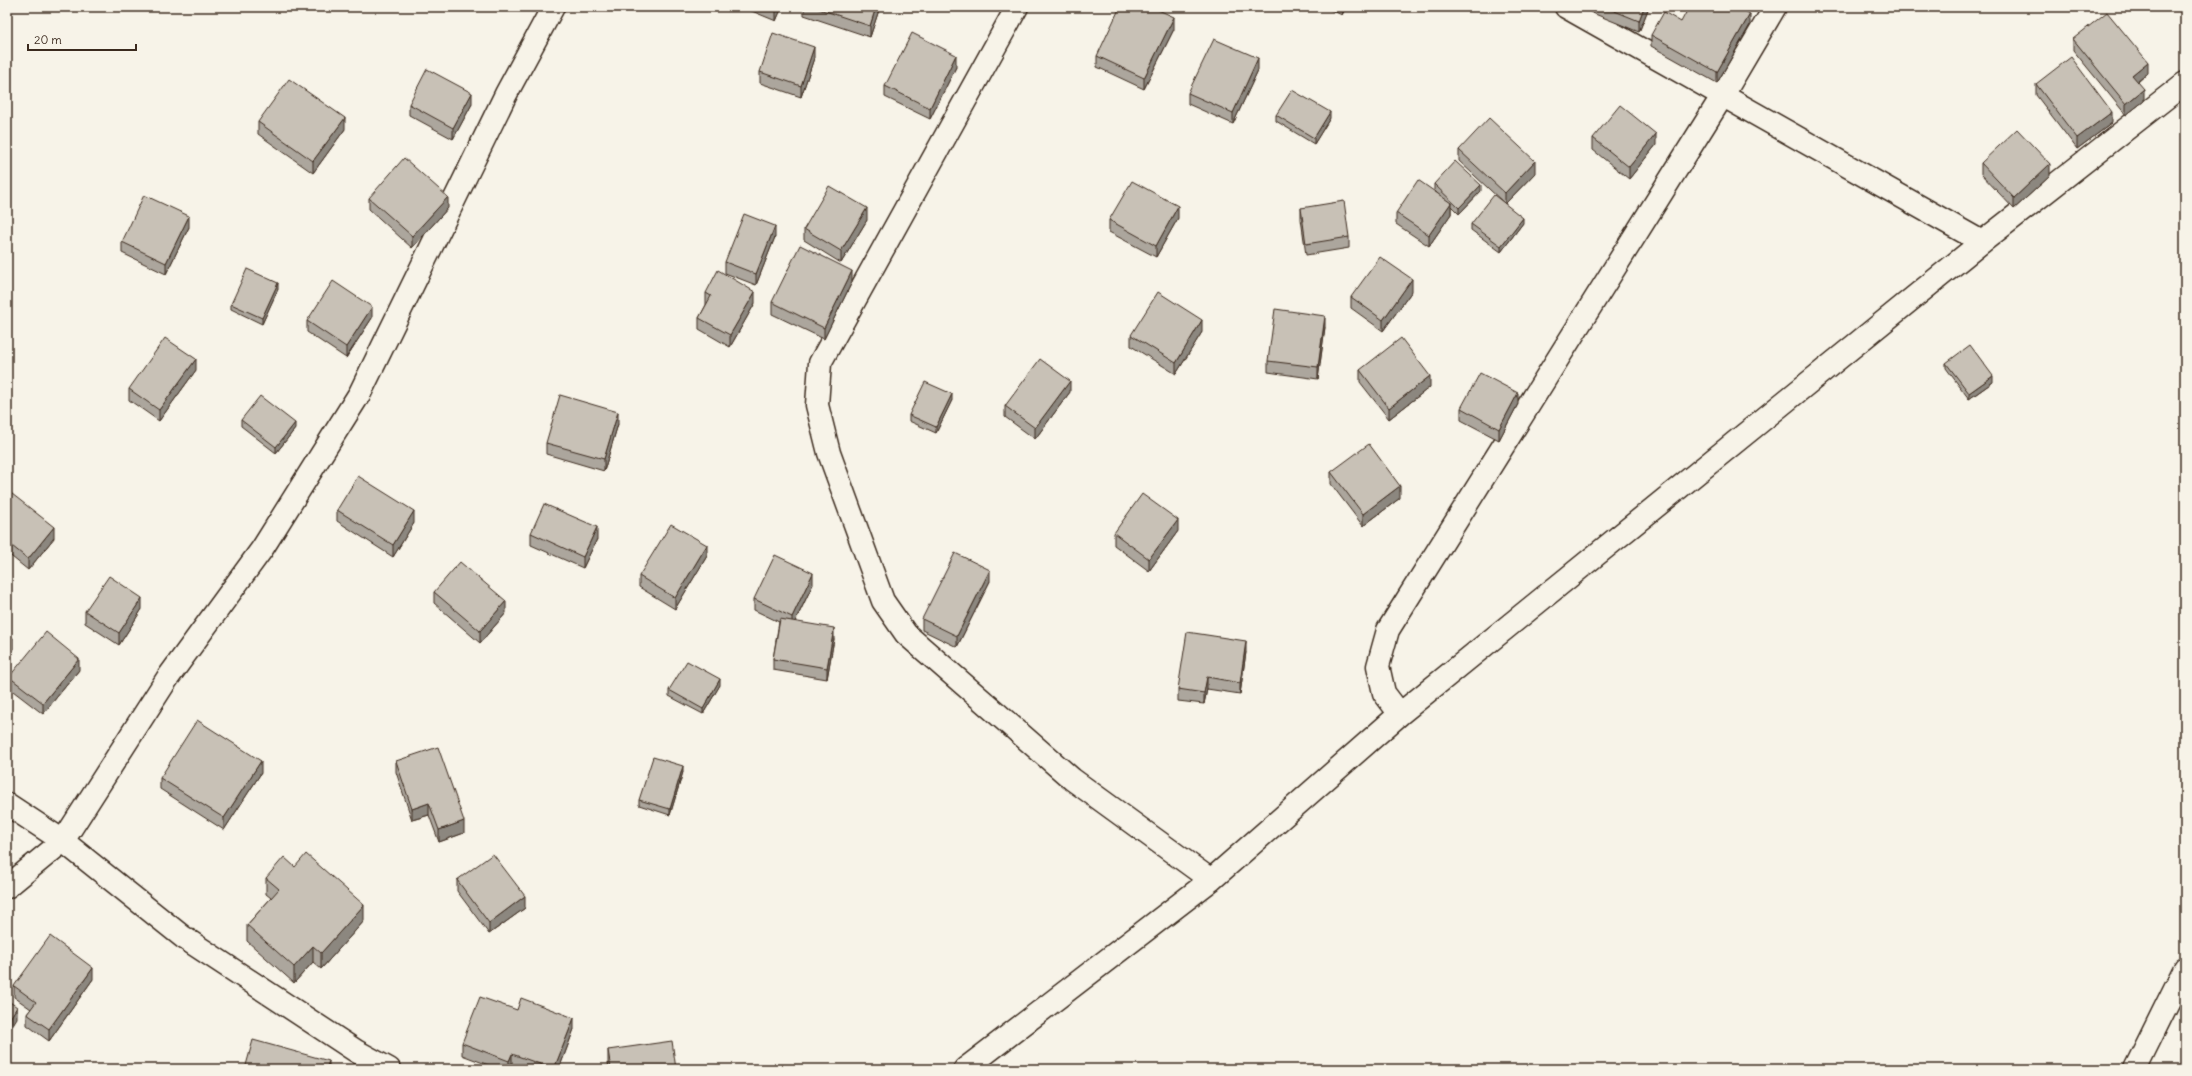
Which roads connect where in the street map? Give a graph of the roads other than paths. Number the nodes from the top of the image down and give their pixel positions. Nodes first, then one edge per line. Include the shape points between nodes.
1 (553, 7) edge
2 (1017, 7) edge
3 (1566, 7) edge
4 (1775, 7) edge
5 (2185, 83) edge
6 (1722, 95) junction
7 (1982, 242) junction
8 (1400, 714) junction
9 (7, 804) edge
10 (63, 840) junction
11 (1211, 880) junction
12 (7, 887) edge
13 (2185, 968) edge
14 (389, 1069) edge
15 (965, 1069) edge
16 (2135, 1069) edge

1 - 10 street via 506,94 360,393 262,549 167,679
2 - 11 street via 820,363 817,405 829,453 884,602 906,634 1072,780
3 - 6 street
4 - 6 street
5 - 7 street
6 - 7 street
6 - 8 street via 1388,630 1378,666 1384,693
7 - 8 street
8 - 11 street
9 - 10 street
10 - 12 street
10 - 14 street via 183,937 356,1051
11 - 15 street
13 - 16 street

